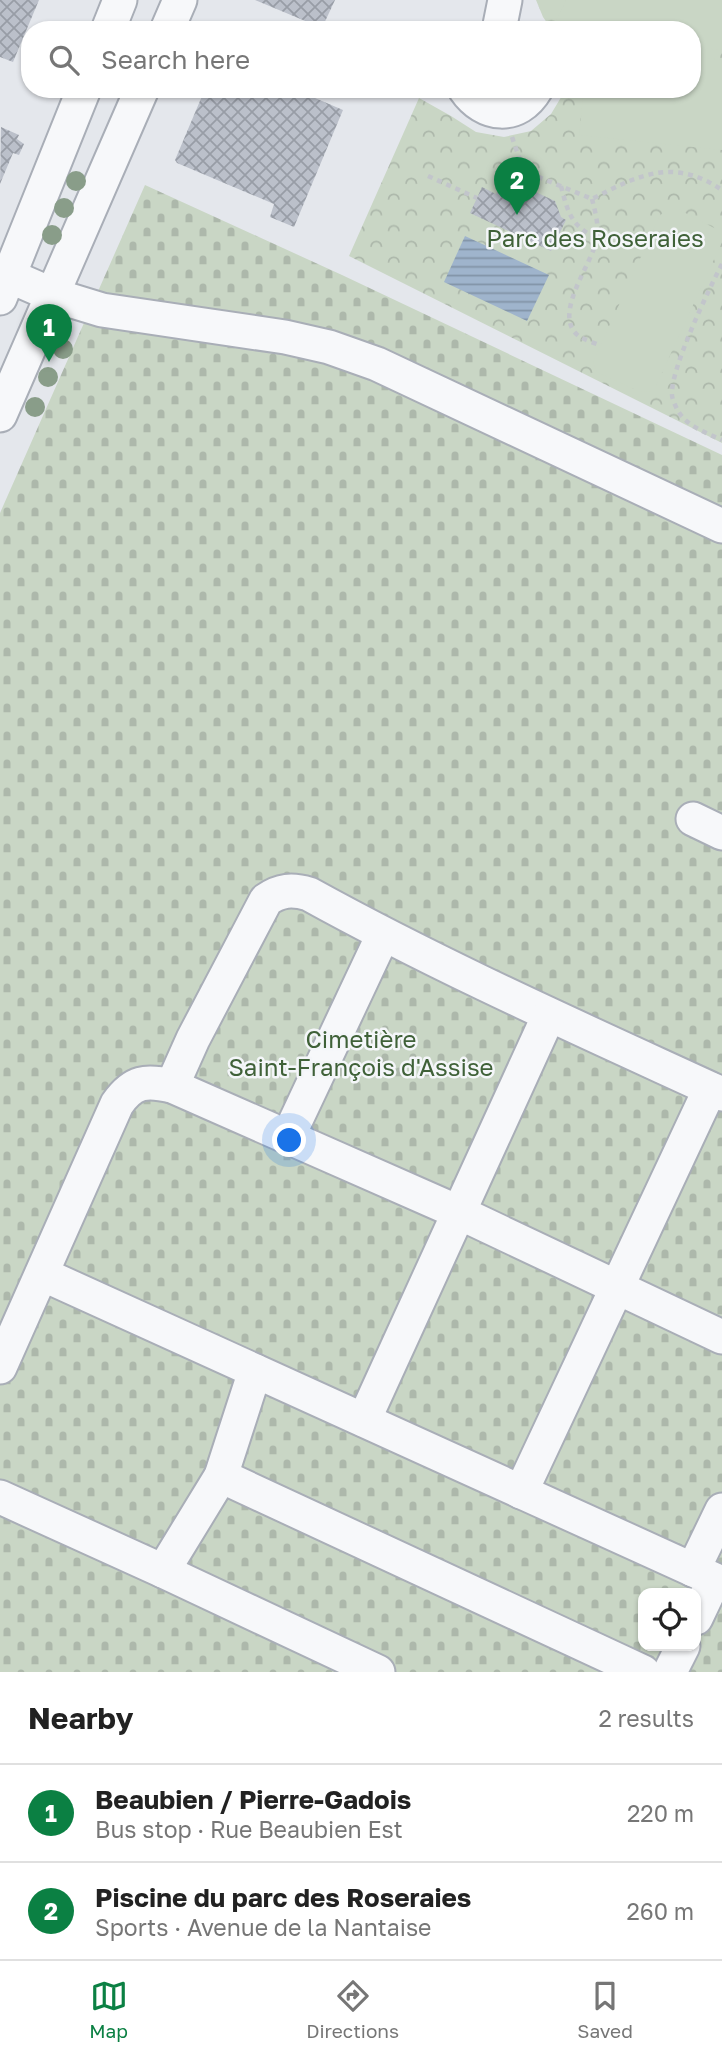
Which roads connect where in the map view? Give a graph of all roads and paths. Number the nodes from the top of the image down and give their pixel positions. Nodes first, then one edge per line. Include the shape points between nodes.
1 (120, 0) edge
2 (180, 0) edge
3 (505, 0) edge
4 (112, 21) edge
5 (171, 21) edge
6 (501, 21) edge
7 (80, 98) edge
8 (138, 98) edge
9 (471, 98) edge
10 (531, 98) edge
11 (511, 133) dead end
12 (428, 176) dead end
13 (561, 186) junction
14 (722, 190) edge
15 (477, 198) dead end
16 (592, 199) junction
17 (597, 238) junction
18 (722, 264) edge
19 (3, 282) edge
20 (53, 295) junction
21 (600, 345) dead end
22 (0, 415) edge
23 (722, 440) edge
24 (722, 526) edge
25 (383, 935) junction
26 (549, 1015) junction
27 (172, 1086) junction
28 (716, 1092) edge
29 (288, 1137) junction
30 (458, 1212) junction
31 (42, 1274) junction
32 (617, 1286) junction
33 (722, 1337) edge
34 (0, 1367) edge
35 (255, 1371) junction
36 (364, 1420) junction
37 (221, 1476) junction
38 (521, 1492) junction
39 (0, 1497) edge
40 (722, 1510) edge
41 (163, 1571) junction
42 (710, 1578) edge
43 (701, 1604) edge
44 (680, 1651) edge
45 (378, 1672) edge
46 (643, 1672) edge
47 (670, 1672) edge

1 - 4 street
2 - 5 street
3 - 6 street
7 - 19 street
8 - 20 street
9 - 10 street via 496,111 509,111
11 - 13 path via 529,173
12 - 15 path
13 - 16 path
13 - 17 path via 577,227
14 - 16 path via 705,179 681,173 650,173
16 - 17 path
17 - 21 path via 569,311 575,332
18 - 23 path via 680,362 672,396 688,422
19 - 20 street
20 - 22 street
20 - 24 street via 102,310 329,347 377,364
25 - 26 street
25 - 27 street via 309,894 274,894 260,911
25 - 29 street
26 - 28 street
26 - 30 street
27 - 29 street
27 - 31 street via 139,1084 126,1091 117,1104
28 - 32 street
29 - 30 street
30 - 32 street
30 - 36 street
31 - 34 street
31 - 35 street
32 - 33 street
32 - 38 street
35 - 36 street
35 - 37 street
36 - 38 street
37 - 41 street
37 - 46 street
38 - 42 street
39 - 41 street
40 - 42 street
41 - 45 street
42 - 43 street
44 - 47 street

